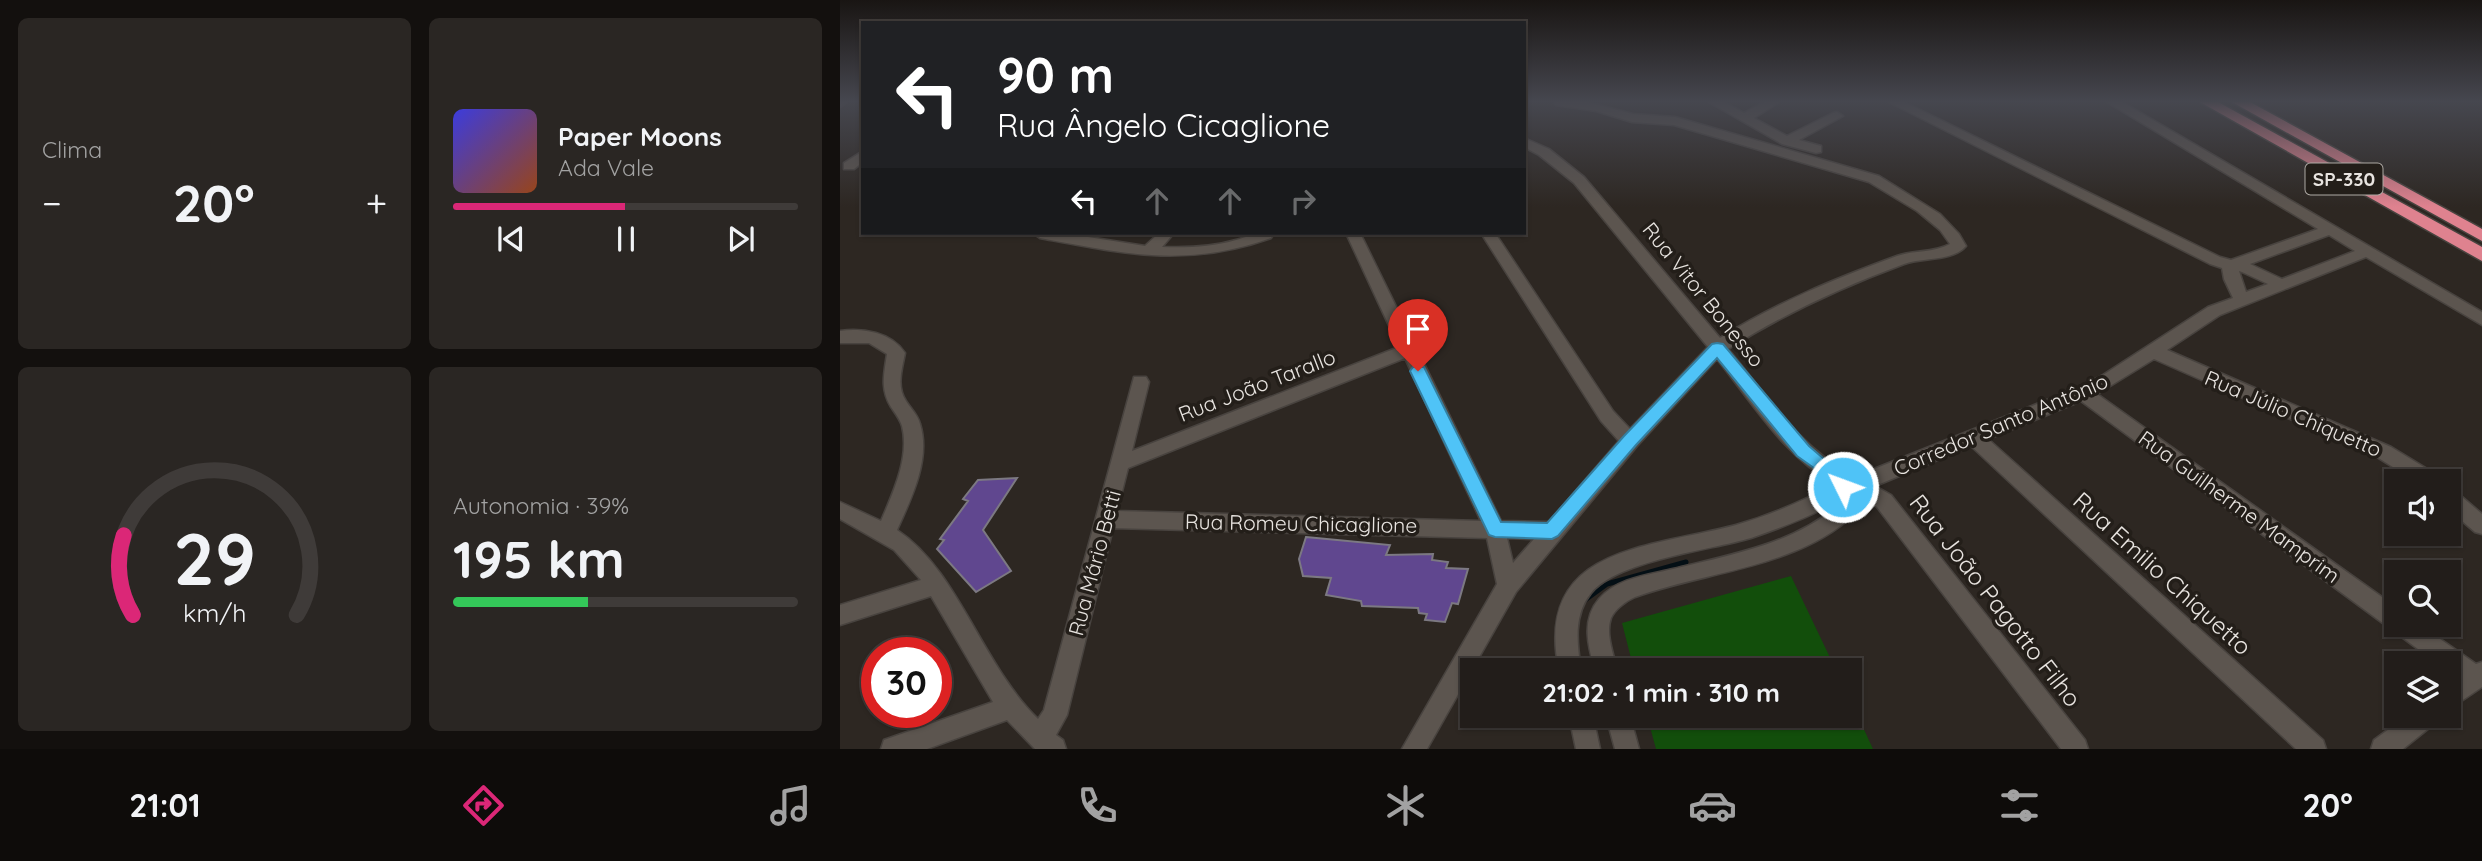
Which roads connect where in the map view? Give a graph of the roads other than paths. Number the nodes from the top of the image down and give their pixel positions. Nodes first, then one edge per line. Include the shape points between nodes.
1 (1731, 137) edge
2 (1779, 137) edge
3 (1795, 137) edge
4 (1966, 137) edge
5 (2172, 137) edge
6 (2270, 137) edge
7 (2302, 137) edge
8 (1787, 141) junction
9 (1526, 143) edge
10 (861, 157) edge
11 (849, 166) dead end
12 (1844, 169) junction
13 (2365, 190) junction
14 (2402, 192) junction
15 (2482, 228) edge
16 (2330, 230) junction
17 (1062, 235) edge
18 (1165, 235) edge
19 (1266, 235) dead end
20 (1354, 235) edge
21 (1489, 235) edge
22 (2482, 236) edge
23 (1149, 251) junction
24 (2368, 251) junction
25 (2482, 255) edge
26 (2482, 264) edge
27 (2230, 266) junction
28 (2280, 284) junction
29 (2242, 300) junction
30 (2482, 319) edge
31 (840, 337) edge
32 (1717, 348) junction
33 (1409, 351) junction
34 (2154, 351) junction
35 (1140, 382) dead end
36 (2083, 393) junction
37 (1974, 438) junction
38 (1630, 441) junction
39 (1121, 463) junction
40 (2411, 469) edge
41 (1856, 487) junction
42 (2461, 508) edge
43 (840, 510) edge
44 (1106, 519) junction
45 (2482, 526) edge
46 (1495, 529) junction
47 (1552, 531) junction
48 (886, 532) junction
49 (936, 585) junction
50 (1508, 585) junction
51 (2384, 611) edge
52 (840, 615) edge
53 (2420, 637) edge
54 (1568, 658) edge
55 (1602, 658) edge
56 (2479, 675) edge
57 (2461, 689) edge
58 (1009, 708) junction
59 (1584, 728) edge
60 (1621, 728) edge
61 (2411, 728) edge
62 (1047, 744) edge
63 (893, 749) edge
64 (1414, 749) edge
65 (1588, 749) edge
66 (1627, 749) edge
67 (2076, 749) edge
68 (2314, 749) edge
69 (2384, 749) edge

1 - 12 street
2 - 8 street
3 - 8 street
4 - 27 street
5 - 16 street
6 - 13 highway, SP-330
7 - 14 highway, SP-330
8 - 12 street via 1820,150
9 - 32 street, Rua Vitor Bonesso via 1580,180
10 - 11 street
12 - 32 street via 1889,186 1950,230 1958,246 1909,257 1801,299
13 - 25 highway, SP-330
13 - 26 highway via 2370,200
14 - 15 highway via 2425,198
14 - 22 highway, SP-330
16 - 24 street
16 - 27 street
17 - 23 street
18 - 23 street
19 - 23 street via 1208,253
20 - 33 street
21 - 38 street via 1607,416
24 - 28 street, Corredor Santo Antônio
24 - 30 street
27 - 28 street via 2247,268
27 - 29 street
28 - 29 street, Corredor Santo Antônio
29 - 34 street, Corredor Santo Antônio via 2197,320
31 - 48 street via 889,343 896,353 890,386 911,422 912,451 908,477
32 - 38 street
32 - 41 street, Rua Vitor Bonesso via 1803,451
33 - 39 street, Rua João Tarallo
33 - 46 street
34 - 36 street, Corredor Santo Antônio
34 - 40 street, Rua Júlio Chiquetto via 2384,452
35 - 39 street, Rua Mário Betti
36 - 37 street, Corredor Santo Antônio
36 - 51 street, Rua Guilherme Mamprim
37 - 41 street, Corredor Santo Antônio
37 - 68 street, Rua Emilio Chiquetto
38 - 47 street
39 - 44 street, Rua Mário Betti
41 - 54 street, Corredor Santo Antônio via 1762,526 1616,564 1593,575 1578,591 1568,614 1564,638
41 - 55 street, Corredor Santo Antônio via 1838,517 1778,548 1627,590 1611,599 1597,623
41 - 67 street, Rua João Pagotto Filho via 1884,501
42 - 45 street
43 - 48 street
44 - 46 street, Rua Romeu Chicaglione
44 - 62 street, Rua Mário Betti
46 - 47 street, Rua Romeu Chicaglione
46 - 50 street
47 - 50 street
48 - 49 street via 911,552
49 - 52 street
49 - 58 street
50 - 64 street
53 - 56 street
56 - 57 street
58 - 62 street
58 - 63 street
59 - 65 street
60 - 66 street
61 - 69 street

